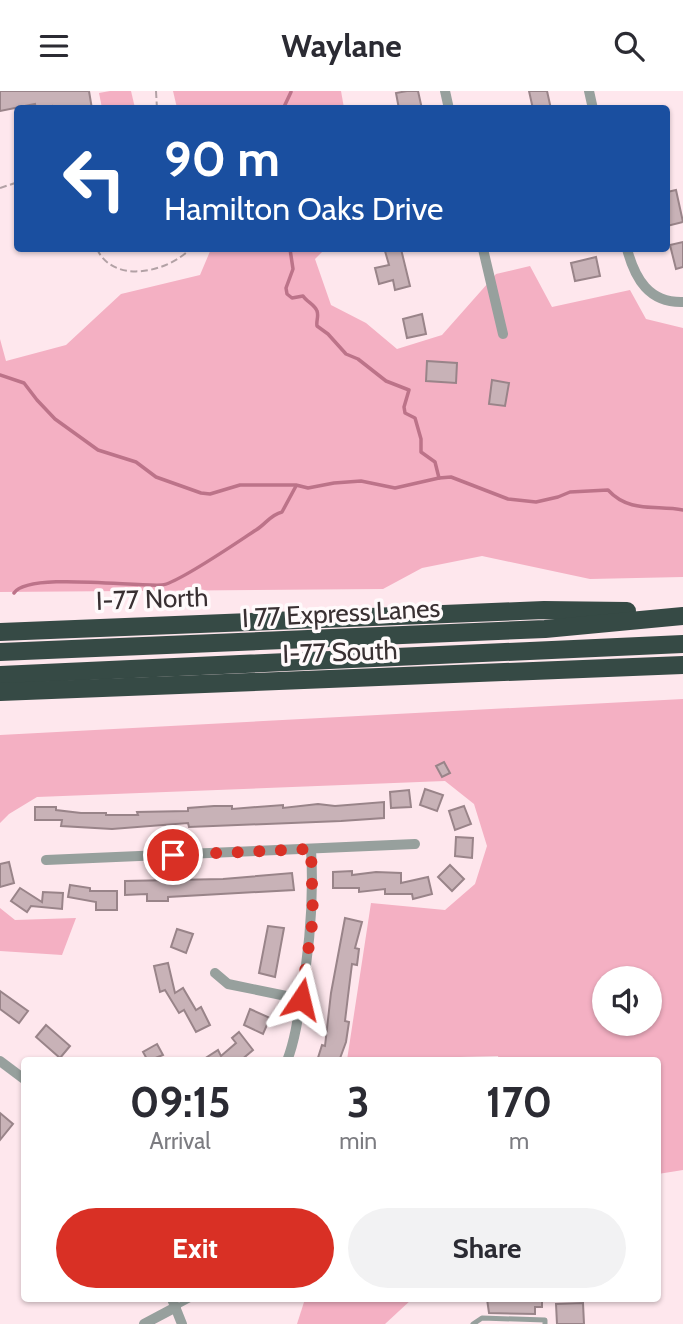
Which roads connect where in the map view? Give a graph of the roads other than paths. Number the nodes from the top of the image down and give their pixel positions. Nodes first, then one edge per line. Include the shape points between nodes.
1 (484, 252) edge
2 (628, 252) edge
3 (683, 302) edge
4 (503, 334) dead end
5 (683, 614) edge
6 (0, 632) edge
7 (683, 644) edge
8 (0, 652) edge
9 (683, 665) edge
10 (0, 675) edge
11 (0, 692) edge
12 (415, 845) dead end
13 (311, 849) junction
14 (46, 860) dead end
15 (215, 973) dead end
16 (301, 999) junction
17 (288, 1057) edge
18 (0, 1061) edge
19 (21, 1077) edge
20 (174, 1303) edge
21 (144, 1324) edge
22 (182, 1324) edge
23 (473, 1324) edge
24 (545, 1324) edge

1 - 4 street
2 - 3 street via 642,285 659,299
5 - 6 highway, I-77 North via 544,610
5 - 8 highway, I 77 Express Lanes via 545,629
7 - 10 highway, I 77 Express Lanes
9 - 11 highway, I-77 South
12 - 13 street
13 - 14 street
13 - 16 street via 313,918
15 - 16 street via 228,984
16 - 17 street
18 - 19 street
20 - 21 street
20 - 22 street
23 - 24 lane via 482,1318 545,1320

